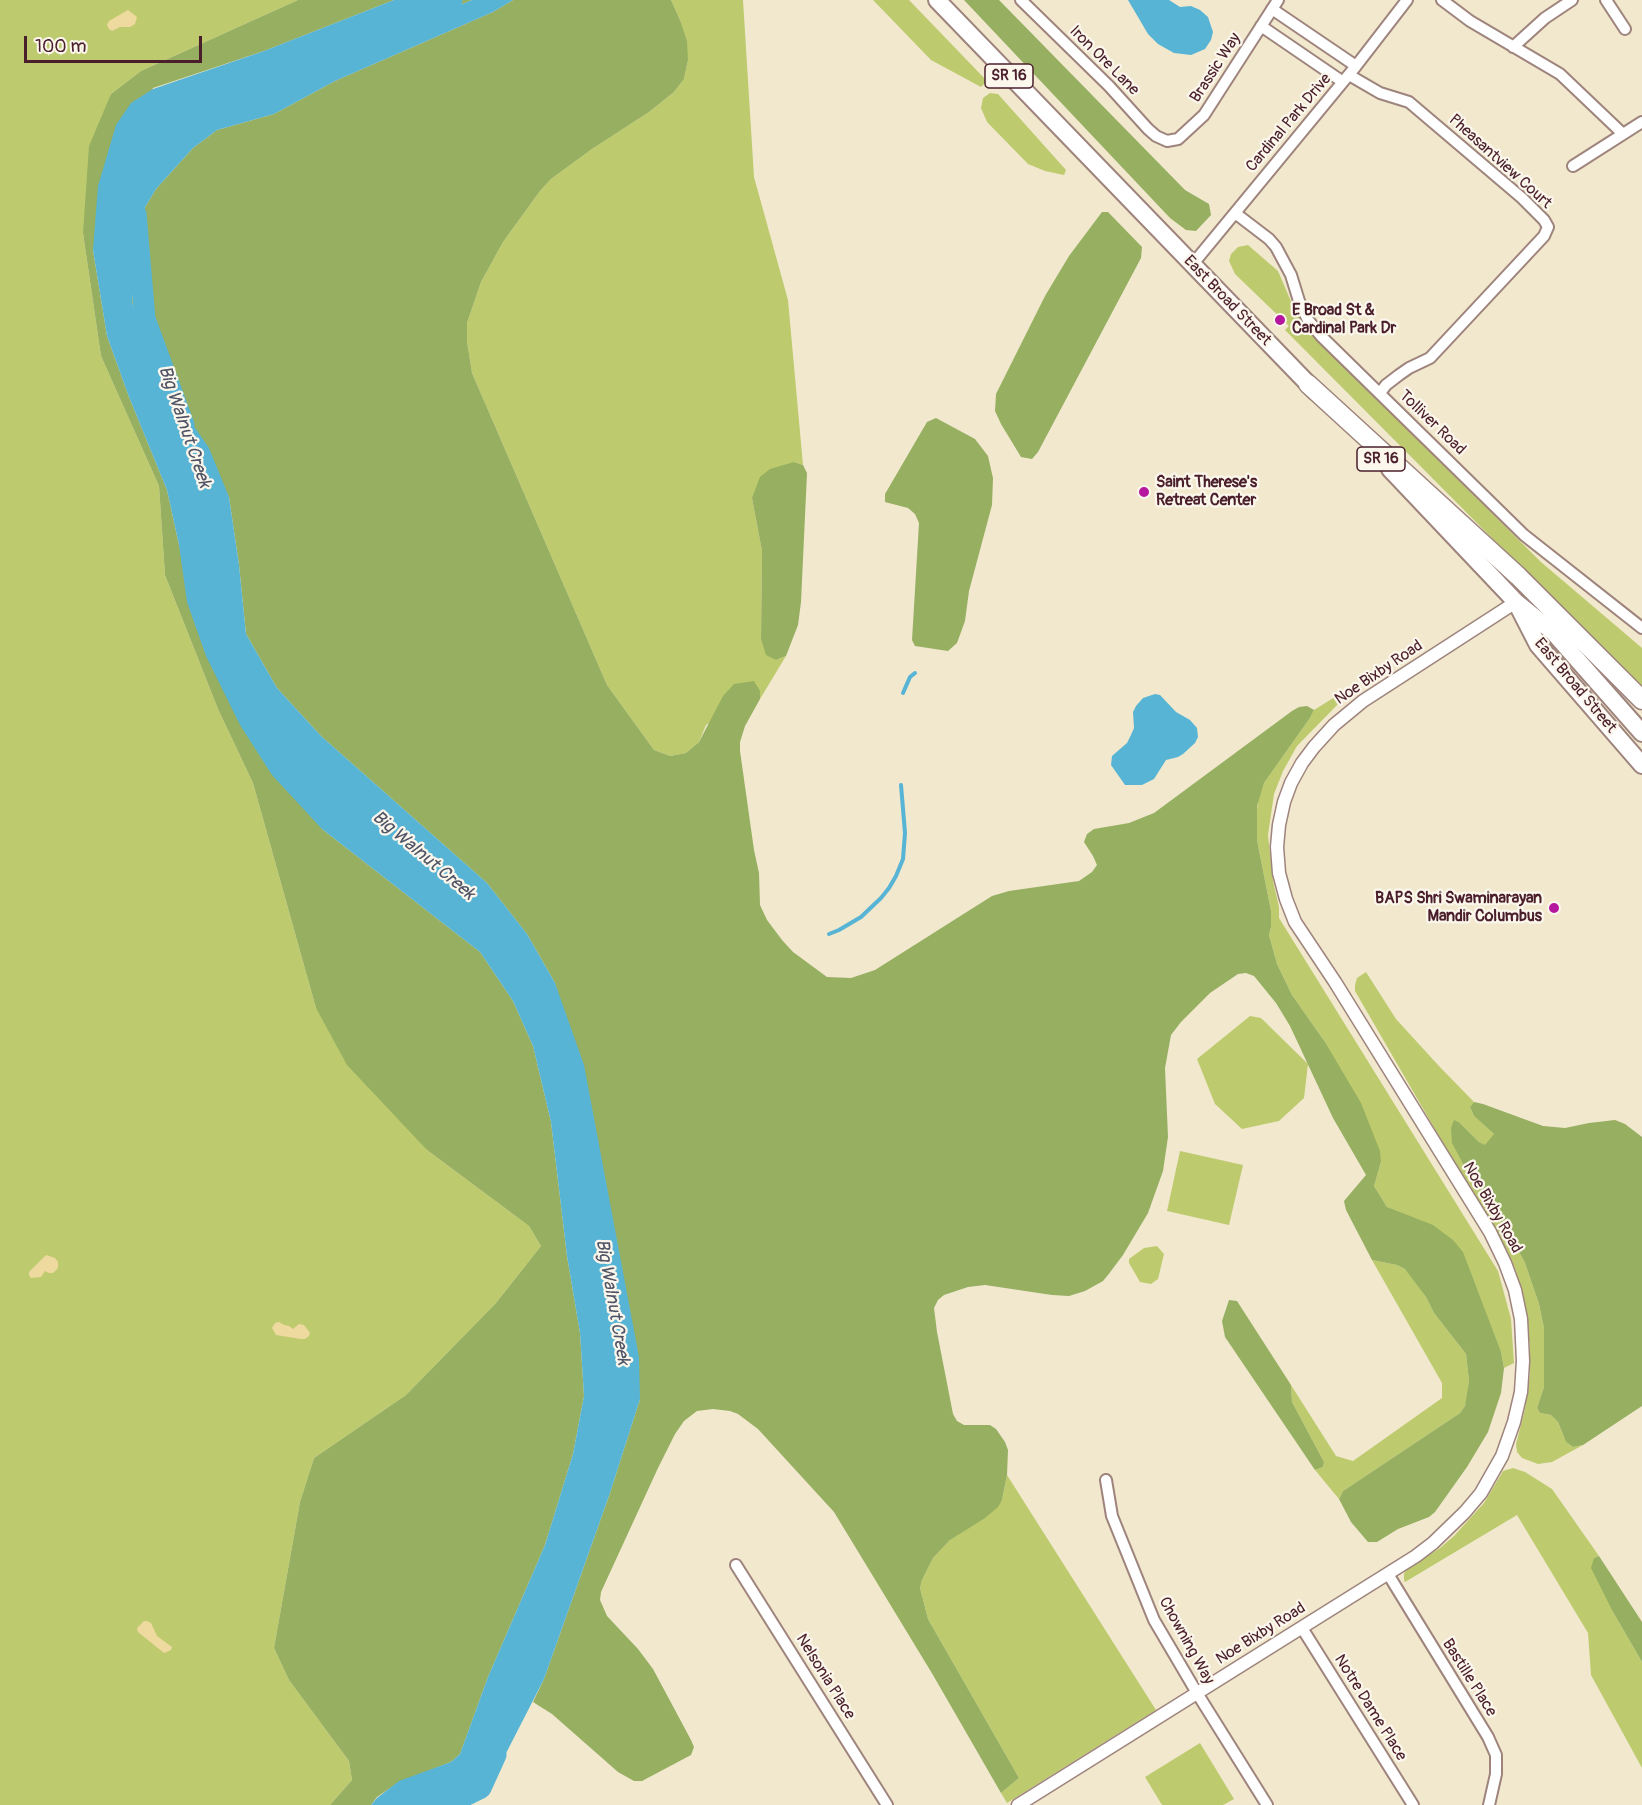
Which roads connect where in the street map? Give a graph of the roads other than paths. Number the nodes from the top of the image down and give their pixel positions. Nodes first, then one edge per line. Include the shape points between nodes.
1 (937, 0) edge
2 (1021, 0) edge
3 (1407, 0) edge
4 (1442, 0) edge
5 (1572, 0) edge
6 (1606, 0) edge
7 (1275, 4) edge
8 (1261, 26) junction
9 (1625, 29) dead end
10 (1513, 47) junction
11 (1350, 74) junction
12 (1642, 122) edge
13 (1623, 134) junction
14 (1167, 141) joint
15 (1573, 166) dead end
16 (1235, 213) junction
17 (1192, 265) junction
18 (1308, 384) junction
19 (1380, 393) junction
20 (1516, 602) junction
21 (1642, 628) edge
22 (1642, 700) edge
23 (1642, 733) edge
24 (1642, 765) edge
25 (1106, 1480) dead end
26 (736, 1565) dead end
27 (1388, 1574) junction
28 (1302, 1628) junction
29 (1197, 1693) junction
30 (887, 1805) edge
31 (1018, 1805) edge
32 (1267, 1805) edge
33 (1413, 1805) edge
34 (1489, 1805) edge

1 - 17 main road, East Broad Street / SR 16
2 - 14 street, Iron Ore Lane via 1148,129
3 - 11 street, Cardinal Park Drive
4 - 10 street
5 - 10 street
6 - 9 street
7 - 8 street, Brassic Way
7 - 11 street
8 - 11 street
8 - 14 street, Brassic Way via 1204,115 1178,138
10 - 13 street via 1560,74
11 - 16 street, Cardinal Park Drive
11 - 19 street, Pheasantview Court via 1380,93 1409,102 1522,198 1548,227 1544,236 1430,358 1404,372
12 - 13 street
13 - 15 street
16 - 17 street, Cardinal Park Drive
16 - 19 street, Tolliver Road via 1276,247 1308,320 1322,338
17 - 18 main road, East Broad Street / SR 16
18 - 20 main road, East Broad Street / SR 16
18 - 22 highway via 1518,576
19 - 21 street, Tolliver Road via 1524,535
20 - 23 main road, East Broad Street / SR 16 via 1553,632
20 - 24 main road, East Broad Street / SR 16 via 1538,645
20 - 27 street, Noe Bixby Road via 1363,701 1334,725 1302,763 1291,783 1279,825 1279,873 1295,922 1490,1232 1515,1290 1521,1319 1521,1392 1510,1434 1494,1472 1452,1526
25 - 29 street, Chowning Way via 1112,1516 1154,1620
26 - 30 street, Nelsonia Place
27 - 28 street, Noe Bixby Road
27 - 34 street, Bastille Place via 1496,1755
28 - 29 street, Noe Bixby Road
28 - 33 street, Notre Dame Place
29 - 31 street, Noe Bixby Road
29 - 32 street, Chowning Way

